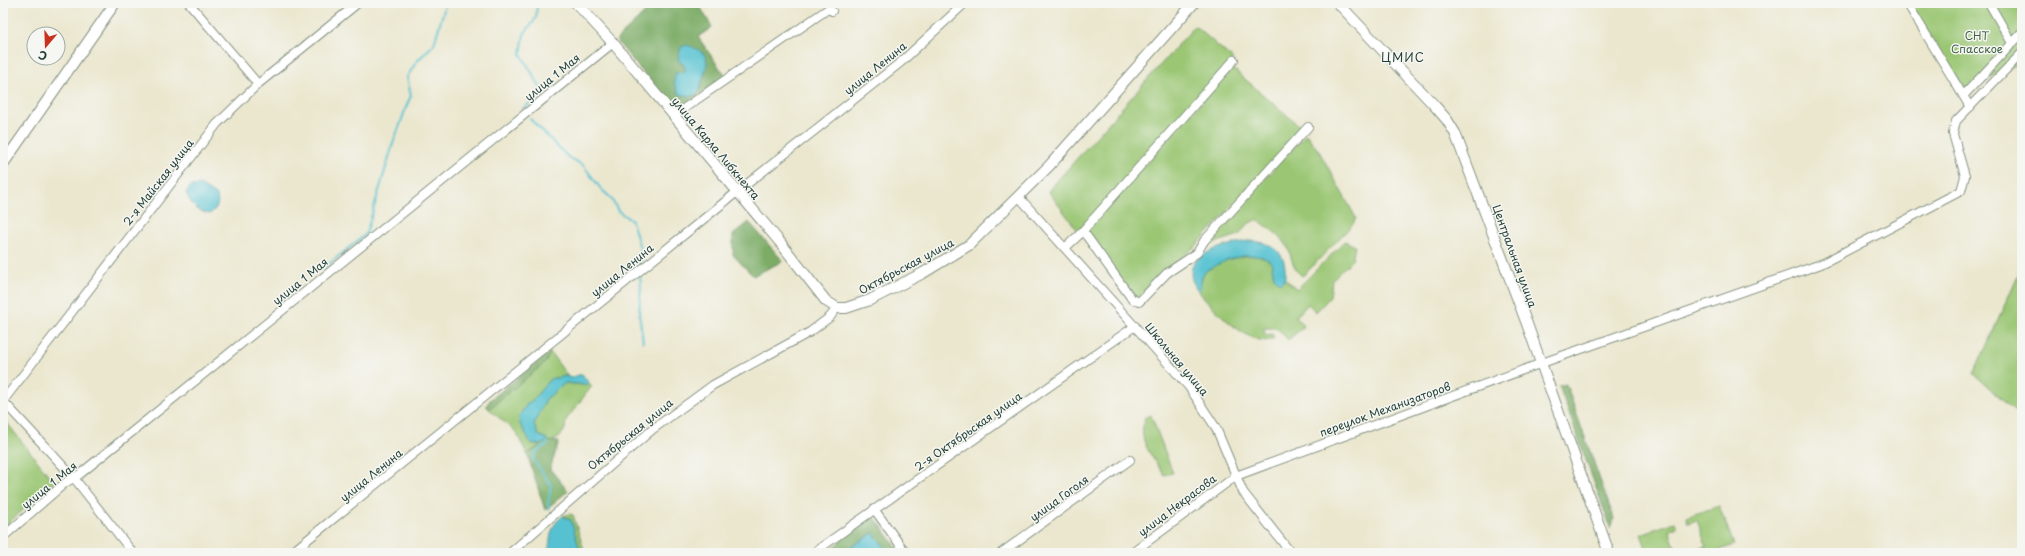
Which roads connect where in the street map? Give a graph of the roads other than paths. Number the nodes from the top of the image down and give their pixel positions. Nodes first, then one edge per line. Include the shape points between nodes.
1 (115, 3) edge
2 (189, 3) edge
3 (358, 3) edge
4 (576, 3) edge
5 (965, 3) edge
6 (1194, 3) edge
7 (1338, 3) edge
8 (1907, 3) edge
9 (1988, 3) edge
10 (832, 11) dead end
11 (2022, 33) edge
12 (613, 43) junction
13 (2012, 43) junction
14 (2022, 52) edge
15 (1234, 60) dead end
16 (258, 84) junction
17 (1964, 95) junction
18 (1970, 107) junction
19 (673, 116) junction
20 (1308, 127) dead end
21 (3, 164) edge
22 (737, 192) junction
23 (1019, 197) junction
24 (1083, 231) junction
25 (1065, 248) junction
26 (837, 308) junction
27 (1135, 326) junction
28 (1542, 363) junction
29 (3, 401) edge
30 (1130, 460) dead end
31 (1236, 476) junction
32 (74, 478) junction
33 (874, 509) junction
34 (3, 537) edge
35 (133, 553) edge
36 (291, 553) edge
37 (510, 553) edge
38 (813, 553) edge
39 (906, 553) edge
40 (1001, 553) edge
41 (1132, 553) edge
42 (1291, 553) edge
43 (1609, 553) edge

1 - 21 street
2 - 16 street
3 - 16 street, 2-я Майская улица
4 - 12 street, улица Карла Либкнехта
5 - 22 street, улица Ленина via 901,62
6 - 23 street, Октябрьская улица
7 - 28 street, Центральная улица via 1418,87 1452,127
8 - 17 street
9 - 13 street
10 - 19 street via 828,9
11 - 13 street
12 - 19 street, улица Карла Либкнехта
12 - 32 street, улица 1 Мая
13 - 17 street
14 - 18 street, переулок Механизаторов
15 - 24 street
16 - 29 street, 2-я Майская улица via 217,124
17 - 18 street
18 - 28 street, переулок Механизаторов via 1956,121 1953,134 1965,176 1961,191 1822,264
19 - 22 street, улица Карла Либкнехта
20 - 24 street via 1196,253 1167,273 1139,302 1132,299
22 - 26 street, улица Карла Либкнехта via 814,288
22 - 36 street, улица Ленина
23 - 25 street, Школьная улица
23 - 26 street, Октябрьская улица via 977,238 955,255 870,300 855,306
24 - 25 street
25 - 27 street, Школьная улица
26 - 37 street, Октябрьская улица via 830,318 810,332 712,386 664,420
27 - 31 street, Школьная улица via 1198,399 1216,428
27 - 33 street, 2-я Октябрьская улица
28 - 31 street, переулок Механизаторов
28 - 43 street, Центральная улица
29 - 32 street
30 - 40 street, улица Гоголя
31 - 41 street, улица Некрасова
31 - 42 street, Школьная улица via 1250,503
32 - 34 street, улица 1 Мая
32 - 35 street
33 - 38 street, 2-я Октябрьская улица
33 - 39 street

